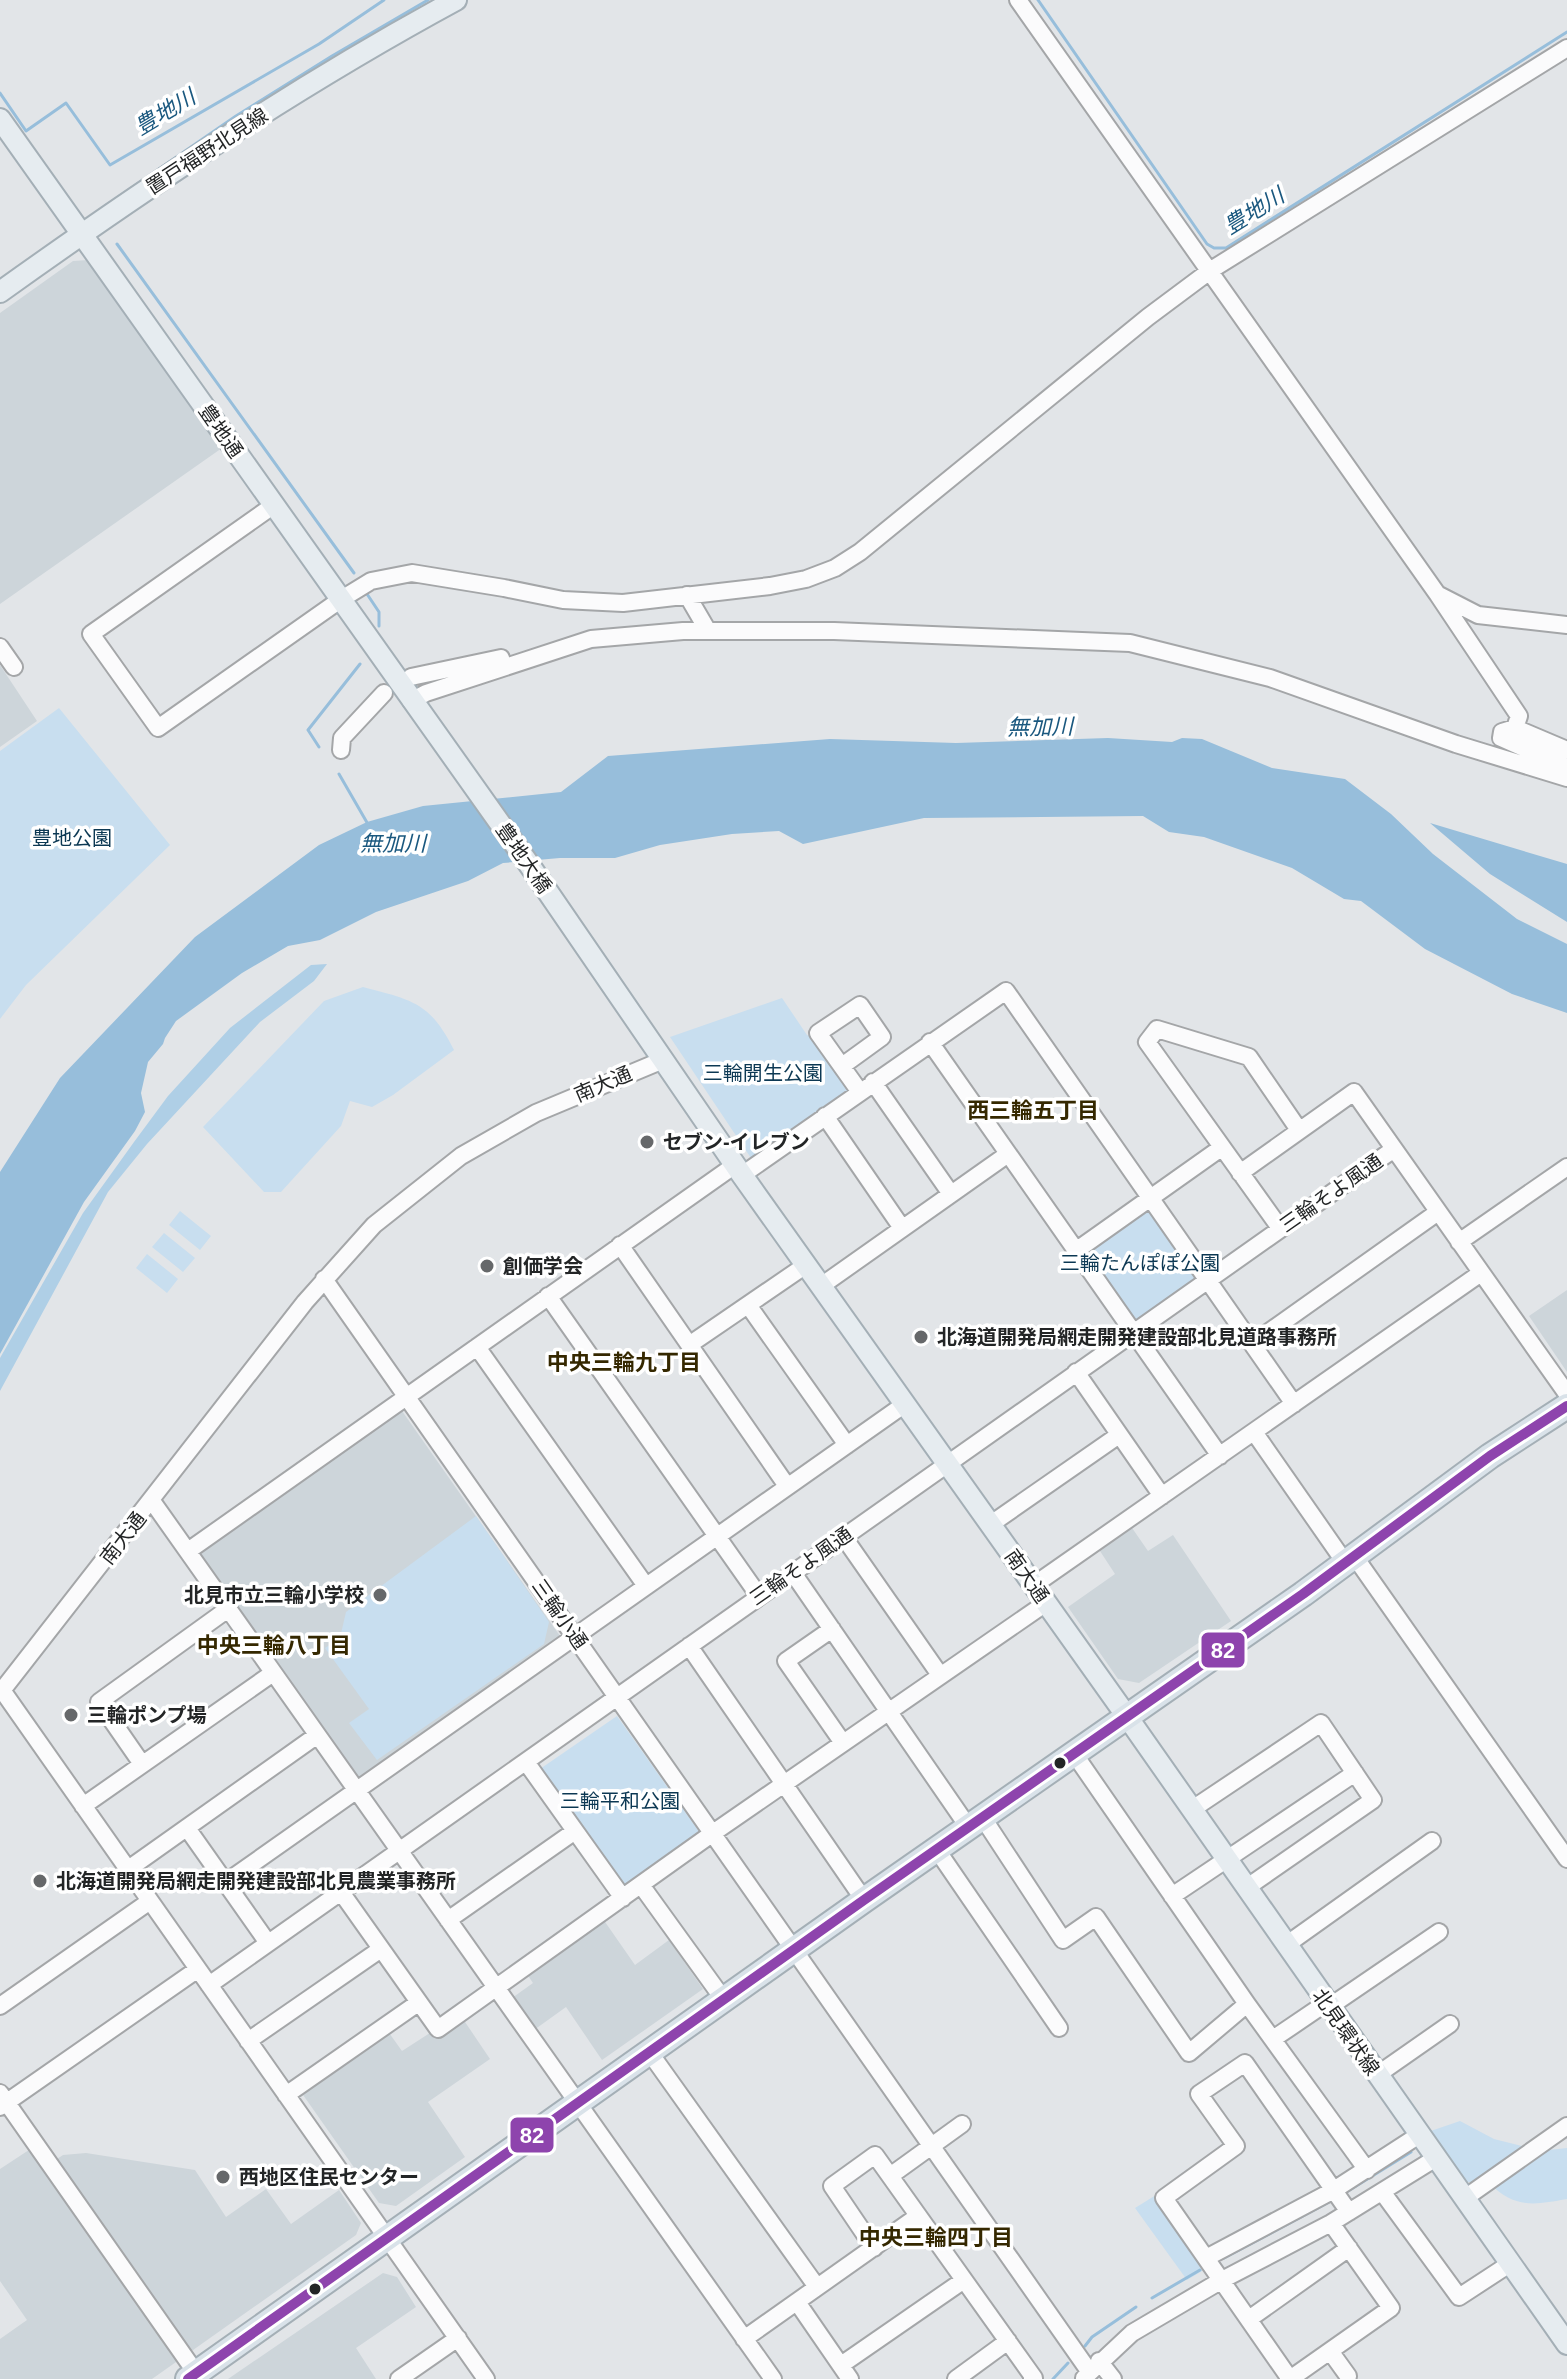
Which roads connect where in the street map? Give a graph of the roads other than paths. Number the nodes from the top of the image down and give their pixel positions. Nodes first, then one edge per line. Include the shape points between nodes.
1 (456, 0) edge
2 (1018, 0) edge
3 (1567, 48) edge
4 (0, 119) edge
5 (81, 234) junction
6 (1211, 270) junction
7 (0, 292) edge
8 (274, 505) junction
9 (687, 595) junction
10 (1438, 595) junction
11 (340, 600) junction
12 (1567, 625) edge
13 (708, 631) junction
14 (0, 647) edge
15 (545, 656) junction
16 (14, 667) dead end
17 (411, 677) dead end
18 (384, 693) dead end
19 (415, 705) junction
20 (1515, 728) junction
21 (341, 750) dead end
22 (1567, 750) edge
23 (1567, 767) edge
24 (1567, 778) edge
25 (930, 1042) junction
26 (663, 1060) junction
27 (842, 1066) dead end
28 (866, 1087) junction
29 (825, 1116) junction
30 (1299, 1130) junction
31 (1221, 1148) junction
32 (1394, 1149) junction
33 (1008, 1154) junction
34 (1567, 1167) edge
35 (738, 1170) junction
36 (1240, 1173) junction
37 (951, 1194) junction
38 (1149, 1199) junction
39 (1438, 1212) junction
40 (902, 1228) junction
41 (1280, 1228) junction
42 (1459, 1242) junction
43 (620, 1245) junction
44 (1077, 1250) junction
45 (806, 1265) junction
46 (1481, 1273) junction
47 (324, 1279) junction
48 (1207, 1280) junction
49 (821, 1286) junction
50 (548, 1296) junction
51 (748, 1305) junction
52 (1134, 1331) junction
53 (1252, 1344) junction
54 (689, 1345) junction
55 (477, 1347) junction
56 (1076, 1372) junction
57 (1567, 1394) edge
58 (406, 1397) junction
59 (905, 1404) junction
60 (1294, 1404) junction
61 (1567, 1406) edge
62 (1254, 1432) junction
63 (1119, 1435) junction
64 (847, 1445) junction
65 (1220, 1456) junction
66 (947, 1462) junction
67 (787, 1486) junction
68 (1162, 1496) junction
69 (152, 1501) junction
70 (991, 1524) junction
71 (716, 1536) junction
72 (843, 1536) junction
73 (188, 1551) junction
74 (1350, 1560) junction
75 (793, 1573) junction
76 (646, 1586) junction
77 (1040, 1594) junction
78 (759, 1596) junction
79 (228, 1609) junction
80 (832, 1629) junction
81 (575, 1636) junction
82 (689, 1646) junction
83 (273, 1673) junction
84 (940, 1675) junction
85 (1, 1692) edge
86 (618, 1696) junction
87 (888, 1711) junction
88 (1128, 1718) junction
89 (316, 1736) junction
90 (843, 1743) junction
91 (1075, 1755) junction
92 (526, 1762) junction
93 (142, 1764) junction
94 (1355, 1773) junction
95 (784, 1784) junction
96 (356, 1789) junction
97 (83, 1806) junction
98 (1191, 1810) junction
99 (976, 1823) junction
100 (187, 1828) junction
101 (575, 1831) junction
102 (713, 1833) junction
103 (1432, 1841) dead end
104 (937, 1850) junction
105 (399, 1851) junction
106 (1567, 1859) edge
107 (1226, 1861) junction
108 (127, 1870) junction
109 (225, 1883) junction
110 (641, 1885) junction
111 (1246, 1888) junction
112 (341, 1892) junction
113 (1172, 1896) junction
114 (623, 1898) junction
115 (864, 1900) junction
116 (150, 1901) junction
117 (448, 1920) junction
118 (1439, 1932) dead end
119 (268, 1943) junction
120 (1286, 1945) junction
121 (381, 1949) junction
122 (795, 1950) junction
123 (198, 1969) junction
124 (209, 1985) junction
125 (496, 1987) junction
126 (724, 2000) junction
127 (418, 2003) junction
128 (1247, 2004) junction
129 (1328, 2005) junction
130 (0, 2006) edge
131 (1450, 2024) dead end
132 (1059, 2028) dead end
133 (1273, 2039) junction
134 (248, 2041) junction
135 (650, 2053) junction
136 (1377, 2075) junction
137 (286, 2095) junction
138 (2, 2100) edge
139 (579, 2104) junction
140 (962, 2124) dead end
141 (1567, 2126) edge
142 (1419, 2135) junction
143 (932, 2145) junction
144 (1436, 2158) junction
145 (1367, 2170) junction
146 (890, 2176) junction
147 (1334, 2190) junction
148 (1383, 2193) junction
149 (1465, 2198) junction
150 (1349, 2212) junction
151 (918, 2216) junction
152 (1331, 2223) junction
153 (388, 2238) junction
154 (874, 2248) junction
155 (1349, 2248) junction
156 (1206, 2258) junction
157 (1511, 2263) junction
158 (964, 2280) junction
159 (1222, 2280) junction
160 (817, 2287) junction
161 (797, 2302) junction
162 (1249, 2319) junction
163 (458, 2338) junction
164 (744, 2339) junction
165 (1008, 2341) junction
166 (1567, 2344) edge
167 (1330, 2351) junction
168 (1090, 2370) edge
169 (846, 2372) edge
170 (192, 2376) edge
171 (1348, 2376) dead end
172 (399, 2379) edge
173 (486, 2379) edge
174 (773, 2379) edge
175 (956, 2379) edge
176 (1032, 2379) edge
177 (1113, 2379) edge

1 - 5 main road, 置戸福野北見線 via 300,91
2 - 6 street
3 - 6 street
4 - 5 main road
5 - 7 main road
5 - 8 main road, 豊地通
6 - 9 street via 835,568 770,586
6 - 10 street
8 - 11 main road, 豊地通
8 - 11 street via 91,634 158,728
9 - 11 street via 623,603 563,600 412,573 371,581
9 - 13 street
10 - 12 street via 1478,615
10 - 20 street via 1519,716
11 - 19 main road, 豊地通
13 - 15 street via 591,639
13 - 24 street via 1130,643 1270,678
14 - 16 street
15 - 17 street via 529,650
15 - 19 street via 426,693
18 - 21 street via 342,738
19 - 26 main road, 豊地大橋
20 - 22 street
20 - 23 street via 1502,732 1501,738
25 - 28 street
25 - 33 street
25 - 38 street via 1006,991
26 - 35 main road, 南大通
26 - 47 street, 南大通 via 536,1113 461,1156 374,1225
27 - 28 street
28 - 29 street
28 - 37 street
29 - 35 street
29 - 40 street
30 - 31 street via 1249,1057 1157,1029 1147,1042
30 - 32 street via 1354,1092
30 - 36 street
31 - 36 street
31 - 38 street
32 - 39 street
32 - 41 street, 三輪そよ風通
33 - 37 street
33 - 44 street
34 - 42 street
35 - 43 street
35 - 45 main road, 南大通
36 - 41 street
37 - 40 street
38 - 44 street
38 - 48 street
39 - 42 street
39 - 53 street
40 - 49 street
41 - 48 street, 三輪そよ風通
42 - 46 street
43 - 50 street
43 - 54 street
44 - 52 street
45 - 49 main road, 南大通
45 - 51 street
46 - 57 street
46 - 60 street
47 - 58 street, 三輪小通
47 - 69 street, 南大通
48 - 52 street, 三輪そよ風通
48 - 53 street
49 - 59 main road, 南大通
50 - 55 street
50 - 71 street
51 - 54 street
51 - 64 street
52 - 56 street, 三輪そよ風通
52 - 65 street
53 - 60 street
54 - 67 street
55 - 58 street
55 - 76 street
56 - 63 street
56 - 66 street, 三輪そよ風通
58 - 73 street
58 - 81 street, 三輪小通
59 - 64 street
59 - 66 main road, 南大通
60 - 62 street
61 - 74 highway
62 - 65 street
62 - 74 street
63 - 68 street
63 - 70 street
64 - 67 street
65 - 68 street
66 - 70 main road, 南大通
66 - 72 street, 三輪そよ風通
67 - 71 street
68 - 77 street
69 - 73 street
69 - 85 street, 南大通
70 - 77 main road, 南大通
71 - 76 street
71 - 78 street
72 - 75 street, 三輪そよ風通
72 - 84 street
73 - 79 street
74 - 88 highway
74 - 106 street
75 - 78 street, 三輪そよ風通
75 - 80 street
76 - 81 street
77 - 84 street
77 - 88 main road, 南大通
78 - 82 street, 三輪そよ風通
79 - 83 street
79 - 93 street via 99,1702
80 - 87 street
80 - 90 street via 786,1661
81 - 86 street, 三輪小通
81 - 96 street
82 - 86 street, 三輪そよ風通
82 - 95 street
83 - 89 street
83 - 93 street
84 - 87 street
85 - 97 street
86 - 92 street, 三輪そよ風通
86 - 102 street, 三輪小通
87 - 90 street
87 - 99 street
88 - 91 highway
88 - 98 main road, 北見環状線
89 - 96 street
89 - 100 street
90 - 95 street
91 - 99 highway
91 - 113 street
92 - 101 street
92 - 105 street, 三輪そよ風通
93 - 97 street
94 - 98 street via 1321,1723
94 - 107 street
94 - 111 street via 1373,1800
95 - 102 street
95 - 115 street
96 - 105 street
96 - 109 street
97 - 108 street
98 - 107 main road, 北見環状線
99 - 104 highway
99 - 128 street via 1063,1940 1096,1917 1189,2053
100 - 108 street
100 - 109 street
101 - 114 street
101 - 117 street
102 - 110 street
102 - 122 street, 三輪小通
103 - 120 street
104 - 115 highway
104 - 132 street
105 - 112 street, 三輪そよ風通
105 - 117 street
107 - 111 main road, 北見環状線
107 - 113 street
108 - 116 street
109 - 119 street
110 - 114 street
110 - 126 street
111 - 120 main road, 北見環状線
112 - 119 street, 三輪そよ風通
112 - 121 street
113 - 128 street
114 - 125 street
115 - 122 highway
116 - 123 street
116 - 130 street
117 - 125 street
118 - 129 street
119 - 124 street, 三輪そよ風通
120 - 129 main road, 北見環状線
121 - 127 street
121 - 134 street
122 - 126 highway
122 - 143 street, 三輪小通
123 - 124 street
123 - 138 street
124 - 134 street
125 - 127 street via 438,2029
125 - 139 street
126 - 135 highway
127 - 137 street
128 - 133 street
129 - 133 street
129 - 136 main road, 北見環状線
131 - 136 street
133 - 145 street
134 - 137 street
135 - 139 highway
135 - 160 street
136 - 142 main road, 北見環状線
137 - 153 street
138 - 170 street
139 - 153 highway
139 - 164 street
140 - 143 street
141 - 149 street
142 - 144 main road, 北見環状線
142 - 145 street
143 - 146 street
143 - 168 street, 三輪小通
144 - 148 street
144 - 149 main road, 北見環状線
145 - 147 street
146 - 151 street
146 - 154 street via 875,2155 832,2186
147 - 150 street
147 - 156 street
147 - 156 street via 1245,2063 1199,2094 1236,2146 1164,2198
148 - 150 street
148 - 157 street via 1459,2297
149 - 157 main road, 北見環状線
150 - 152 street
151 - 154 street
151 - 158 street
152 - 155 street
152 - 159 street
153 - 163 street
153 - 170 highway
154 - 160 street
155 - 162 street
155 - 167 street via 1391,2308
156 - 159 street
157 - 166 main road, 北見環状線
158 - 165 street
158 - 169 street
159 - 162 street
159 - 168 street via 1132,2333
160 - 161 street
161 - 164 street
161 - 169 street
162 - 167 street via 1290,2379
163 - 172 street
163 - 173 street
164 - 174 street
165 - 175 street
165 - 176 street
167 - 171 street
168 - 177 street, 三輪小通

